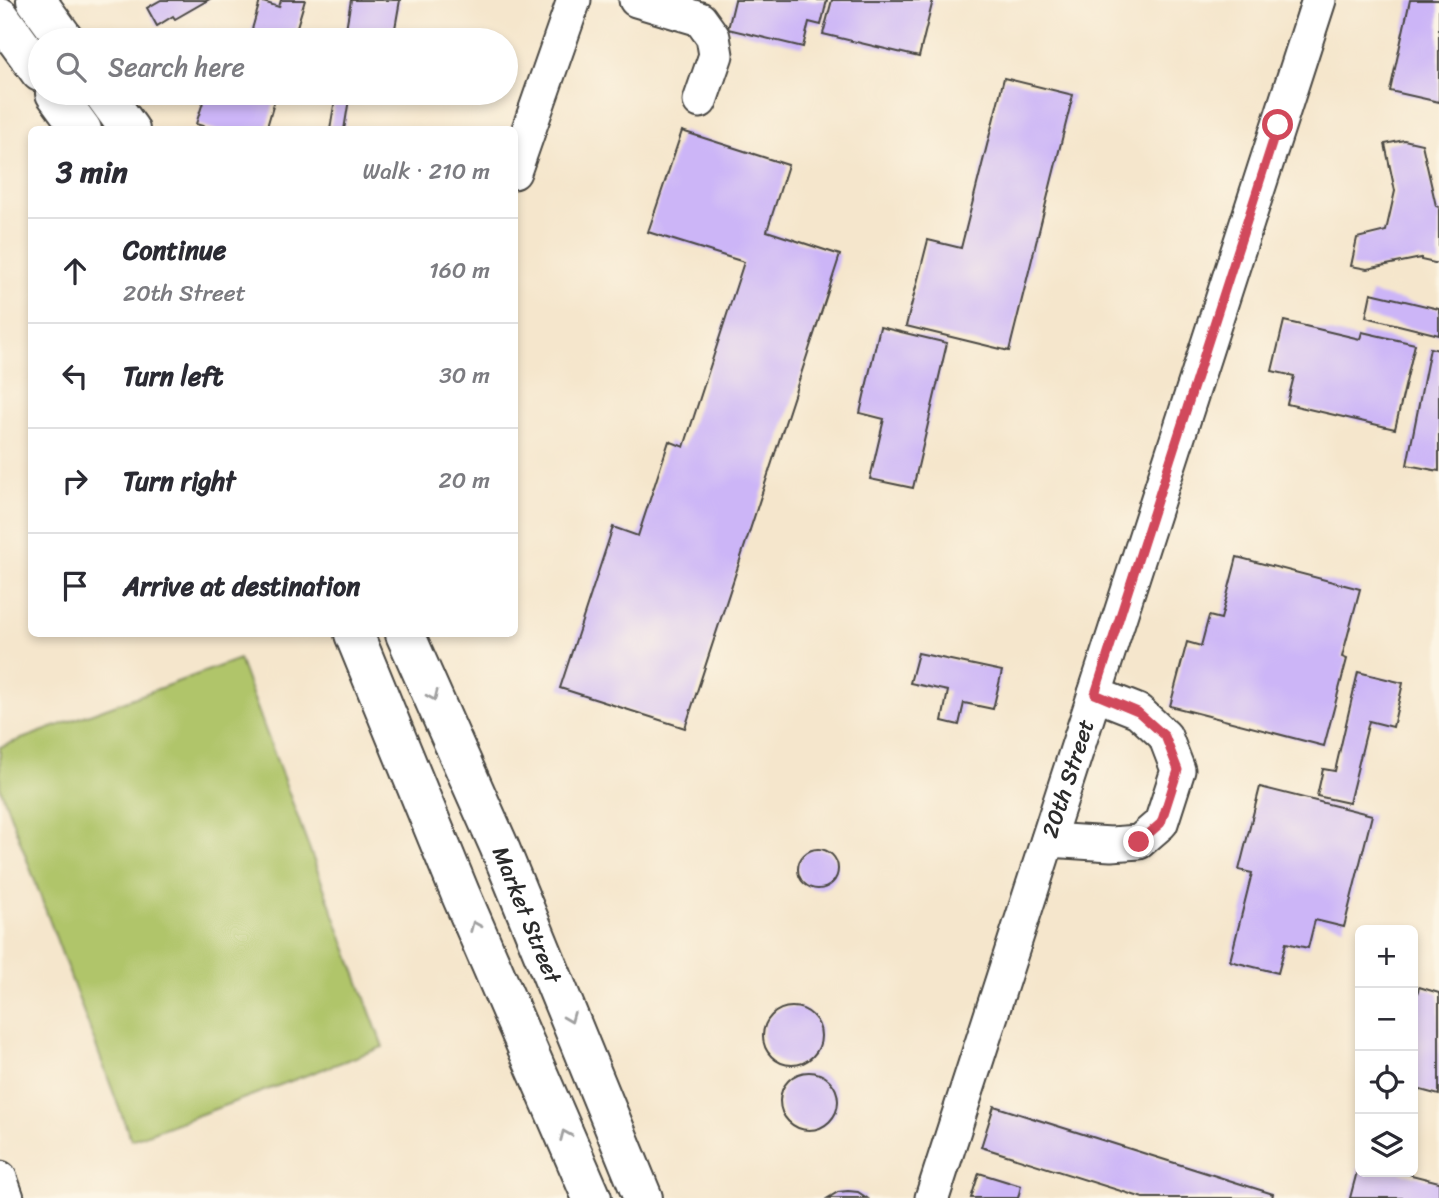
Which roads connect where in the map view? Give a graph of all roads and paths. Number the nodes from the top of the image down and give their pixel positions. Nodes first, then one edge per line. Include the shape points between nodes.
1 (36, 0) edge
2 (574, 0) edge
3 (636, 0) edge
4 (1319, 0) edge
5 (0, 17) edge
6 (56, 28) edge
7 (28, 56) edge
8 (700, 101) dead end
9 (64, 105) edge
10 (112, 105) edge
11 (79, 126) edge
12 (127, 126) edge
13 (518, 161) edge
14 (355, 637) edge
15 (408, 637) edge
16 (1095, 694) junction
17 (1048, 840) junction
18 (0, 1178) edge
19 (6, 1198) edge
20 (592, 1198) edge
21 (643, 1198) edge
22 (932, 1198) edge

1 - 6 main road
2 - 13 street
3 - 8 street via 700,19 713,37 716,55
4 - 16 street, 20th Street
5 - 7 main road
9 - 11 main road
10 - 12 main road
20 -> 14 main road
15 -> 21 main road, Market Street
16 - 17 street, 20th Street
16 - 17 street via 1138,712 1165,736 1178,770 1161,823 1139,842
17 - 22 street, 20th Street
18 - 19 street

